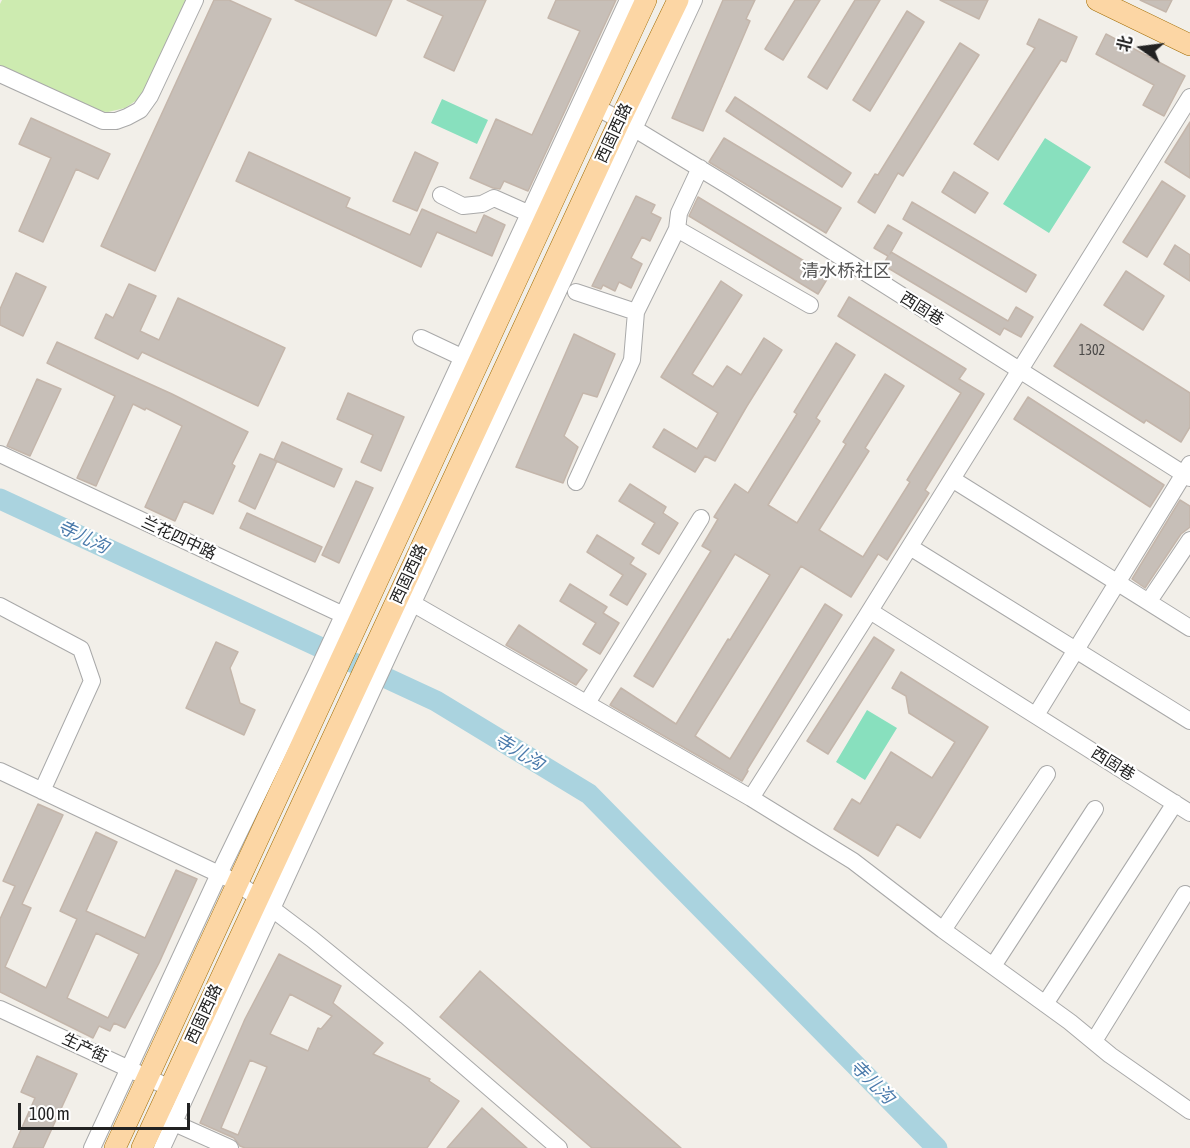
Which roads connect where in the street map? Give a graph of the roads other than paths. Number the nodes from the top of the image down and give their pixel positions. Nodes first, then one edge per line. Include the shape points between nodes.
1 (195, 0) edge
2 (628, 0) edge
3 (646, 0) edge
4 (678, 0) edge
5 (694, 0) edge
6 (1097, 0) edge
7 (1190, 45) edge
8 (0, 74) edge
9 (1190, 97) edge
10 (598, 108) junction
11 (627, 124) junction
12 (700, 168) junction
13 (441, 195) dead end
14 (537, 217) junction
15 (676, 229) junction
16 (576, 292) dead end
17 (810, 305) dead end
18 (636, 312) junction
19 (421, 338) dead end
20 (470, 362) junction
21 (1019, 370) junction
22 (0, 454) edge
23 (1188, 472) edge
24 (952, 479) junction
25 (576, 482) dead end
26 (701, 518) dead end
27 (1190, 540) edge
28 (910, 547) junction
29 (1118, 581) junction
30 (405, 600) junction
31 (1149, 601) junction
32 (0, 606) edge
33 (870, 611) junction
34 (348, 624) junction
35 (1190, 628) edge
36 (1076, 650) junction
37 (587, 703) junction
38 (1036, 715) junction
39 (1190, 721) edge
40 (0, 771) edge
41 (1047, 774) dead end
42 (42, 791) junction
43 (751, 798) junction
44 (1175, 803) junction
45 (1095, 809) dead end
46 (1190, 813) edge
47 (228, 878) junction
48 (1185, 894) dead end
49 (266, 904) junction
50 (943, 930) junction
51 (993, 966) junction
52 (1045, 1004) junction
53 (0, 1009) edge
54 (1094, 1041) junction
55 (138, 1073) junction
56 (170, 1088) junction
57 (1190, 1111) edge
58 (165, 1119) junction
59 (92, 1148) edge
60 (115, 1148) edge
61 (142, 1148) edge
62 (162, 1148) edge
63 (230, 1148) edge
64 (559, 1148) edge

1 - 8 street via 150,96 140,110 127,117 103,122
2 - 14 street
3 - 10 main road, 西固西路
4 - 11 main road, 西固西路
5 - 11 street
6 - 7 main road
9 - 21 street
10 - 11 street, 西固巷
10 - 14 main road, 西固西路
11 - 12 street, 西固巷
11 - 30 main road, 西固西路
12 - 15 street via 679,213
12 - 21 street, 西固巷
13 - 14 street via 463,206 494,198
14 - 20 main road, 西固西路
15 - 17 street
15 - 18 street
16 - 18 street
18 - 25 street via 632,360
19 - 20 street
20 - 34 main road, 西固西路
21 - 23 street, 西固巷
21 - 24 street
22 - 34 street, 兰花四中路
23 - 29 street, 西固巷
24 - 28 street
24 - 29 street
26 - 37 street
27 - 31 street
28 - 33 street
28 - 36 street
29 - 31 street
29 - 36 street, 西固巷
30 - 37 street
30 - 49 main road, 西固西路
31 - 35 street
32 - 42 street via 81,649 92,681
33 - 38 street, 西固巷
33 - 43 street
34 - 47 main road, 西固西路
36 - 38 street, 西固巷
36 - 39 street
37 - 43 street
38 - 44 street, 西固巷
40 - 42 street
41 - 50 street
42 - 47 street
43 - 50 street via 854,861
44 - 46 street, 西固巷
44 - 52 street
45 - 51 street
47 - 49 street
47 - 55 main road, 西固西路
48 - 54 street
49 - 56 main road, 西固西路
49 - 58 street
49 - 64 street via 406,1016
50 - 51 street
51 - 52 street
52 - 54 street
53 - 55 street, 生产街
54 - 57 street
55 - 56 street, 生产街
55 - 59 street
55 - 60 main road, 西固西路
56 - 58 main road, 西固西路
58 - 61 main road, 西固西路
58 - 62 street
58 - 63 street

